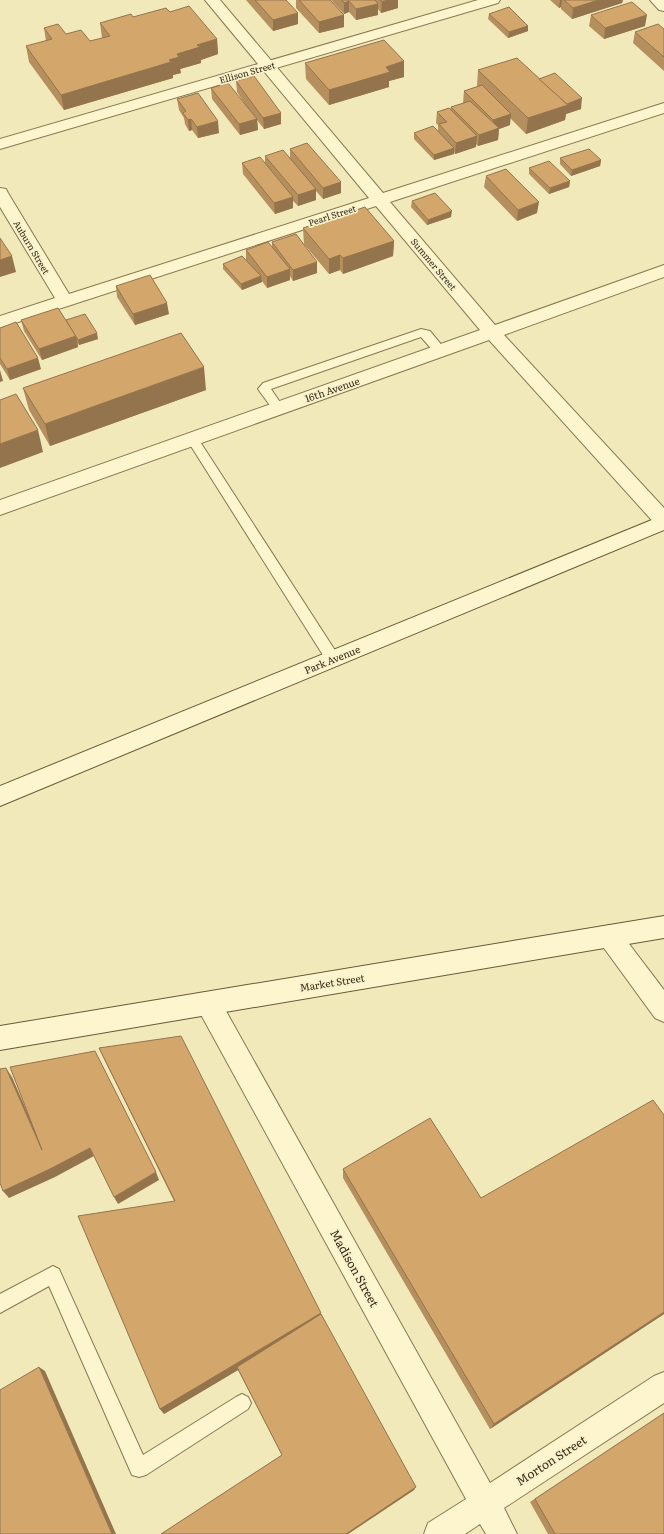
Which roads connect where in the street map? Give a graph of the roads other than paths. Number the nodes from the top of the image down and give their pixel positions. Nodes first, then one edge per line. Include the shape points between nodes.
1 (212, 0) edge
2 (493, 0) edge
3 (657, 0) edge
4 (664, 7) edge
5 (268, 66) junction
6 (664, 108) edge
7 (0, 144) edge
8 (0, 193) edge
9 (380, 200) junction
10 (664, 271) edge
11 (65, 301) junction
12 (0, 322) edge
13 (492, 332) junction
14 (440, 351) junction
15 (278, 408) junction
16 (193, 440) junction
17 (0, 508) edge
18 (664, 522) edge
19 (333, 659) junction
20 (0, 796) edge
21 (664, 927) edge
22 (609, 936) junction
23 (208, 1003) junction
24 (664, 1010) edge
25 (0, 1038) edge
26 (0, 1304) edge
27 (664, 1386) edge
28 (242, 1403) dead end
29 (485, 1504) junction
30 (439, 1534) edge
31 (502, 1534) edge

1 - 5 street, Summer Street
2 - 5 street, Ellison Street
3 - 4 street
5 - 7 street, Ellison Street
5 - 9 street, Summer Street
6 - 9 street, Pearl Street
8 - 11 street, Auburn Street
9 - 11 street, Pearl Street
9 - 13 street, Summer Street
10 - 13 street, 16th Avenue
11 - 12 street, Pearl Street
13 - 14 street, 16th Avenue
13 - 18 street, Summer Street
14 - 15 street, 16th Avenue
14 - 15 lane via 426,334 421,333 267,386 264,389
15 - 16 street, 16th Avenue
16 - 17 street, 16th Avenue
16 - 19 lane
18 - 19 street, Park Avenue
19 - 20 street, Park Avenue
21 - 22 street, Market Street
22 - 23 street, Market Street
22 - 24 street
23 - 25 street, Market Street
23 - 29 street, Madison Street
26 - 28 lane via 53,1276 139,1468
27 - 29 street, Morton Street
29 - 30 street, Morton Street
29 - 31 street, Madison Street

